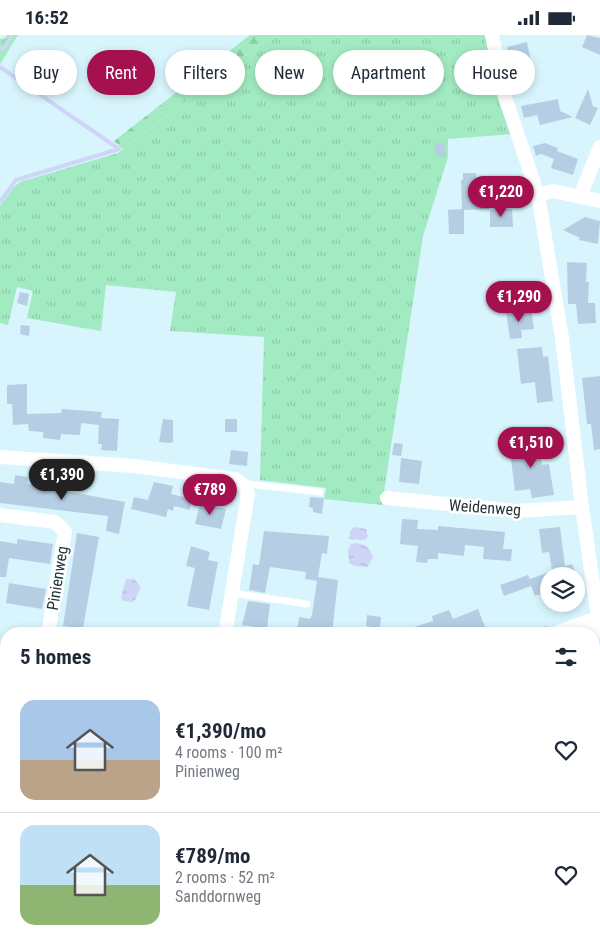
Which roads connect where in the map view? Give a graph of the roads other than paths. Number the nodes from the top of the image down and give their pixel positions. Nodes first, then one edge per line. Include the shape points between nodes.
1 (492, 35) edge
2 (600, 147) edge
3 (538, 195) junction
4 (580, 196) junction
5 (600, 201) edge
6 (0, 457) edge
7 (244, 486) junction
8 (320, 492) dead end
9 (388, 498) dead end
10 (582, 507) junction
11 (0, 515) edge
12 (232, 593) junction
13 (307, 604) dead end
14 (599, 624) edge
15 (49, 627) edge
16 (226, 627) edge

1 - 3 street via 504,93
2 - 4 street
3 - 4 street via 554,191
3 - 10 street via 562,338
4 - 5 street
6 - 7 street via 134,466 235,479
7 - 8 lane
7 - 12 street via 248,495
9 - 10 street, Weidenweg via 517,511
10 - 14 street
11 - 15 street, Pinienweg via 55,522 65,532
12 - 13 lane
12 - 16 street

